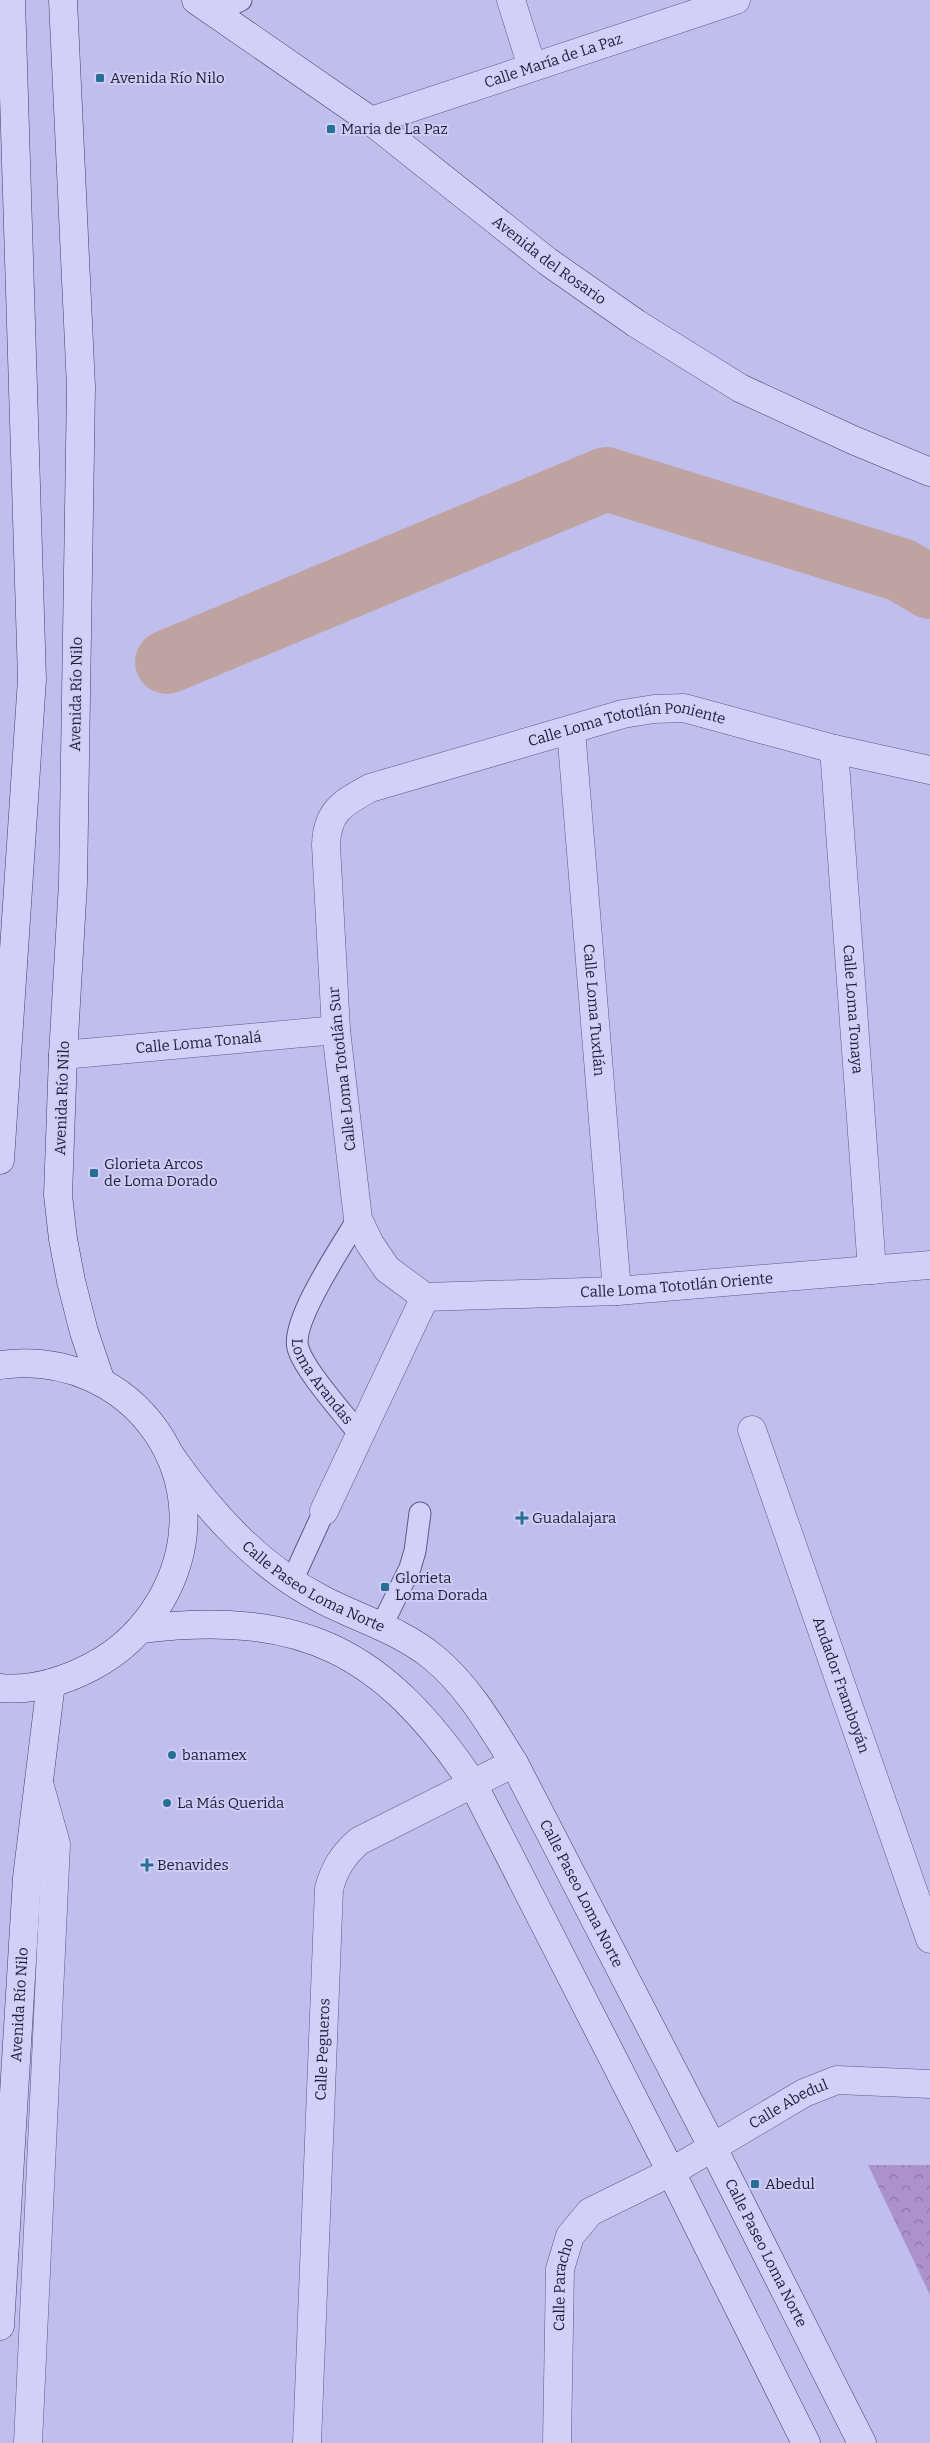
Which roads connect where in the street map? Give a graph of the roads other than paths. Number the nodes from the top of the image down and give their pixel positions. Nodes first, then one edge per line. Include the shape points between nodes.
1 (11, 0) edge
2 (63, 0) edge
3 (241, 0) edge
4 (511, 0) edge
5 (736, 0) edge
6 (205, 6) edge
7 (7, 64) edge
8 (532, 67) junction
9 (371, 121) junction
10 (930, 472) edge
11 (571, 730) junction
12 (834, 749) junction
13 (930, 770) edge
14 (332, 815) joint
15 (8, 923) edge
16 (336, 1030) junction
17 (63, 1055) junction
18 (1, 1144) edge
19 (358, 1219) junction
20 (930, 1265) edge
21 (872, 1270) junction
22 (617, 1291) junction
23 (425, 1297) junction
24 (0, 1365) edge
25 (101, 1382) junction
26 (752, 1430) dead end
27 (360, 1435) junction
28 (170, 1455) junction
29 (324, 1511) joint
30 (420, 1513) dead end
31 (292, 1581) junction
32 (381, 1627) junction
33 (141, 1629) junction
34 (51, 1683) junction
35 (0, 1688) edge
36 (514, 1763) junction
37 (39, 1783) junction
38 (473, 1784) junction
39 (930, 1939) edge
40 (930, 2084) edge
41 (713, 2148) junction
42 (671, 2172) junction
43 (0, 2326) edge
44 (28, 2443) edge
45 (307, 2443) edge
46 (556, 2443) edge
47 (806, 2443) edge
48 (862, 2443) edge

1 - 7 street
2 - 17 street, Avenida Río Nilo via 81,387 73,883
3 - 6 lane
4 - 8 street
5 - 8 street, Calle María de La Paz
6 - 9 street, Avenida del Rosario
7 - 15 street via 32,679
8 - 9 street, Calle María de La Paz
9 - 10 street, Avenida del Rosario via 546,261 637,324 740,388
11 - 12 street, Calle Loma Tototlán Poniente via 623,714 684,708
11 - 14 street, Calle Loma Tototlán Poniente via 370,788 349,799
11 - 22 street, Calle Loma Tuxtlán
12 - 13 street, Calle Loma Tototlán Poniente
12 - 21 street, Calle Loma Tonaya
14 - 16 street, Calle Loma Tototlán Sur via 326,845
15 - 18 street
16 - 17 street, Calle Loma Tonalá
16 - 19 street, Calle Loma Tototlán Sur
17 - 25 street, Avenida Río Nilo via 58,1195 71,1281
19 - 23 street, Calle Loma Tototlán Sur via 387,1269
19 - 27 lane, Loma Arandas via 314,1293 297,1332 297,1347 303,1361
20 - 21 street, Calle Loma Tototlán Oriente
21 - 22 street, Calle Loma Tototlán Oriente
22 - 23 street, Calle Loma Tototlán Oriente
23 - 27 street, Loma Arandas
24 - 25 street via 36,1363 59,1366
25 - 28 street via 124,1395 142,1413
26 - 39 street, Andador Framboyán
27 - 29 street, Loma Arandas
28 - 31 street, Calle Paseo Loma Norte via 224,1524
28 - 33 street via 184,1504 181,1548 166,1591
29 - 31 lane, Loma Arandas
30 - 32 lane via 410,1568
31 - 32 street, Calle Paseo Loma Norte via 321,1599
32 - 36 street, Calle Paseo Loma Norte via 414,1642 452,1674
33 - 34 street via 100,1663
33 - 38 street via 176,1624 248,1625 281,1630 346,1654 405,1699 450,1751
34 - 35 street
34 - 37 street, Avenida Río Nilo
36 - 38 street, Calle Pegueros
36 - 41 street, Calle Paseo Loma Norte
37 - 43 street, Avenida Río Nilo via 27,1878
37 - 44 street via 56,1844
38 - 42 street
38 - 45 street, Calle Pegueros via 359,1841 348,1850 332,1875 328,1909
40 - 41 street, Calle Abedul via 837,2080 804,2093
41 - 42 street, Calle Paracho
41 - 48 street, Calle Paseo Loma Norte
42 - 46 street, Calle Paracho via 590,2212 570,2236 560,2269
42 - 47 street

